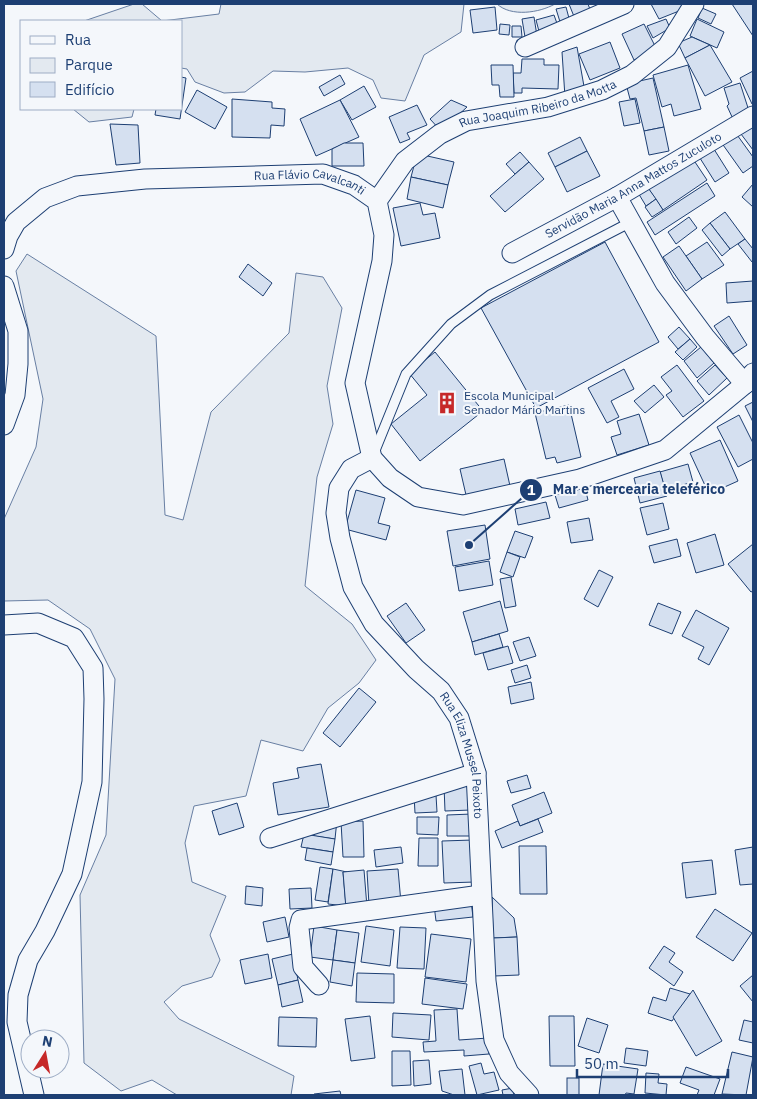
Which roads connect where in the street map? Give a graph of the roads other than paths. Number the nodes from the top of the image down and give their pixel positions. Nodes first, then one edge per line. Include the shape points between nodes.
1 (624, 4) edge
2 (694, 4) edge
3 (526, 47) dead end
4 (753, 116) edge
5 (617, 197) junction
6 (377, 201) junction
7 (631, 222) junction
8 (4, 249) edge
9 (512, 253) dead end
10 (4, 286) edge
11 (749, 378) edge
12 (4, 424) edge
13 (372, 458) junction
14 (4, 626) edge
15 (476, 773) junction
16 (270, 838) dead end
17 (481, 895) junction
18 (319, 985) dead end
19 (34, 1095) edge
20 (529, 1095) edge

1 - 3 street
2 - 6 street, Rua Joaquim Ribeiro da Motta via 666,47 632,75 602,90 548,107 466,121 440,134 405,161
4 - 5 street, Servidão Maria Anna Mattos Zuculoto
5 - 7 street
5 - 9 street, Servidão Maria Anna Mattos Zuculoto
6 - 8 street, Rua Flávio Cavalcanti via 354,185 323,174 144,179 77,186 45,198 16,222
6 - 13 street, Rua Flávio Cavalcanti via 384,236 382,261 356,383
7 - 11 street via 665,283 705,337
7 - 13 lane via 490,295 451,324 406,374
10 - 12 street via 18,331 18,364 15,396
11 - 13 street via 665,450 580,479 463,505 418,498 390,478
13 - 15 street, Rua Eliza Mussel Peixoto via 351,469 339,488 336,513 353,587 374,624 441,691 459,718
14 - 19 street via 38,623 74,638 93,668 92,782 72,874 28,960 18,995 17,1022
15 - 16 street
15 - 17 street, Rua Eliza Mussel Peixoto
17 - 18 street via 301,920 303,967
17 - 20 street, Rua Eliza Mussel Peixoto via 486,981 494,1040 509,1073

